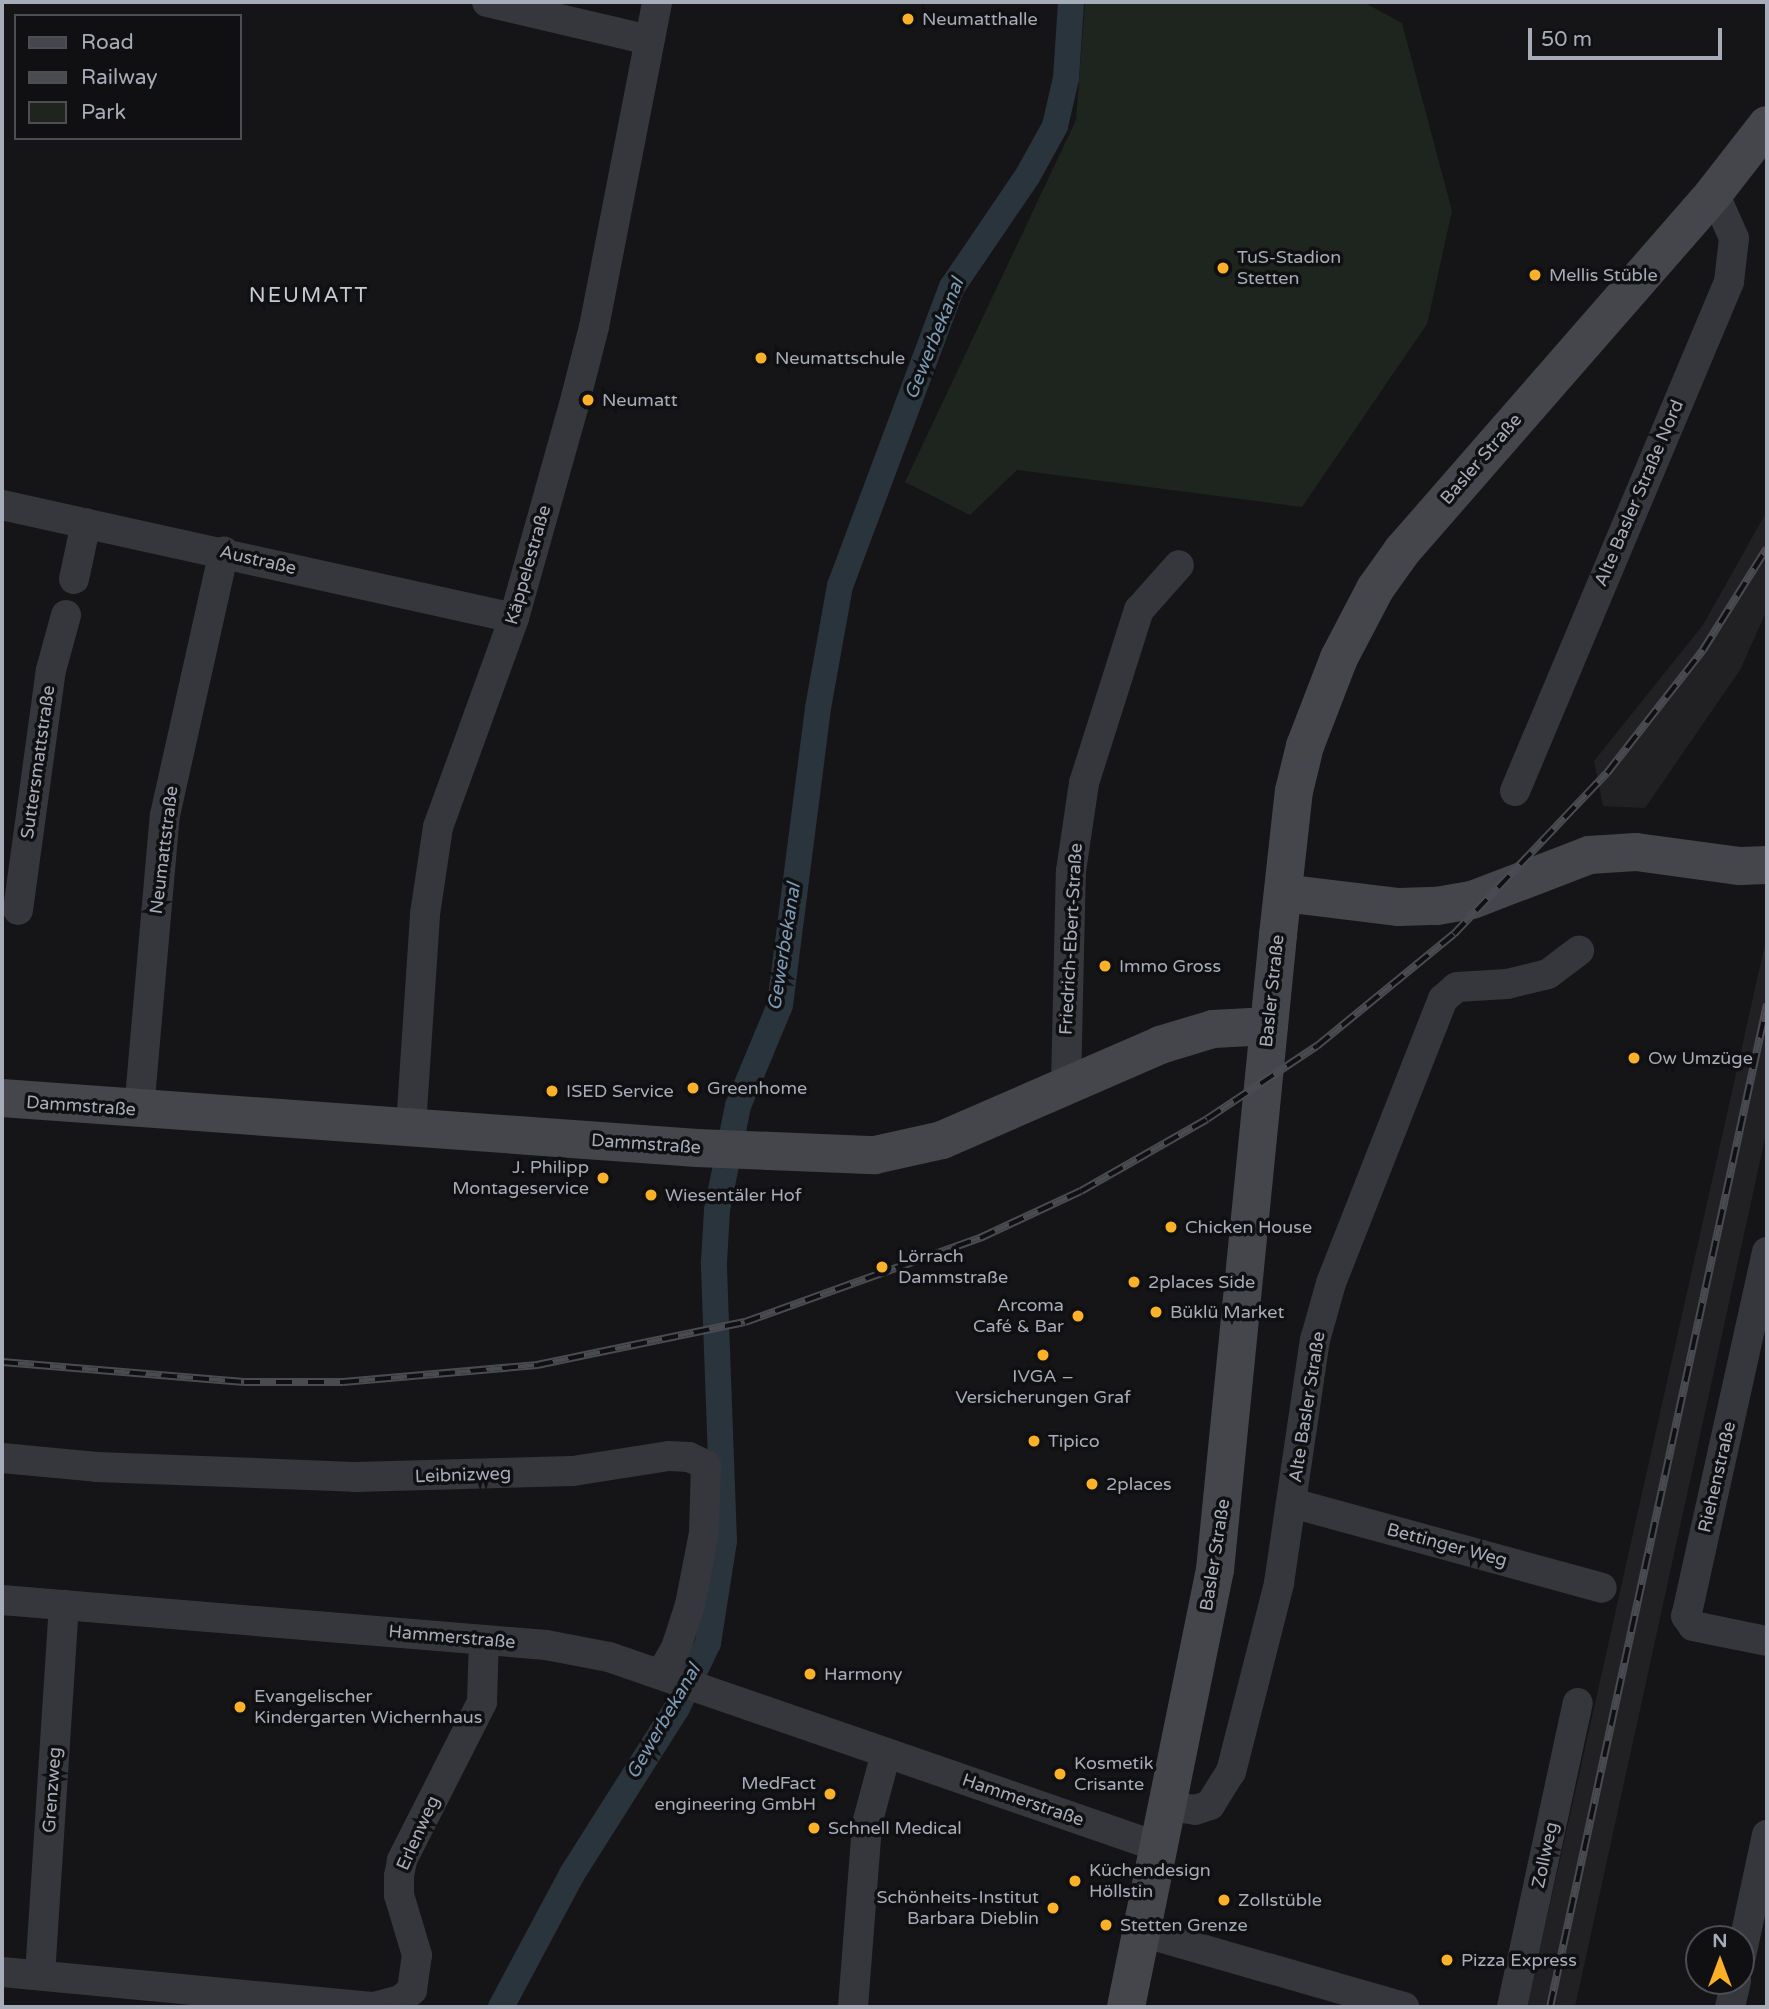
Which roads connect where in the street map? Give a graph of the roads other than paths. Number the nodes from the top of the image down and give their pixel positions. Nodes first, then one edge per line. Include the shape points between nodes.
1 (487, 2) edge
2 (657, 2) edge
3 (649, 40) junction
4 (1767, 125) edge
5 (1714, 193) junction
6 (2, 505) edge
7 (86, 523) junction
8 (224, 552) junction
9 (1179, 565) dead end
10 (74, 579) dead end
11 (66, 615) dead end
12 (514, 618) junction
13 (1515, 791) dead end
14 (1767, 865) edge
15 (1283, 893) junction
16 (18, 910) dead end
17 (1579, 951) dead end
18 (1269, 1026) junction
19 (1066, 1085) junction
20 (2, 1098) edge
21 (139, 1110) junction
22 (411, 1126) junction
23 (1767, 1252) edge
24 (2, 1458) edge
25 (1292, 1503) junction
26 (1602, 1588) dead end
27 (2, 1600) edge
28 (64, 1605) junction
29 (484, 1640) junction
30 (1767, 1641) edge
31 (667, 1676) junction
32 (1578, 1703) dead end
33 (886, 1753) junction
34 (1168, 1806) junction
35 (1767, 1835) edge
36 (1159, 1847) junction
37 (1748, 1925) edge
38 (1142, 1932) junction
39 (2, 1972) edge
40 (40, 1975) junction
41 (853, 2007) edge
42 (1126, 2007) edge
43 (1404, 2007) edge
44 (1512, 2007) edge

1 - 3 street
2 - 3 street, Käppelestraße
3 - 12 street, Käppelestraße via 594,327
4 - 5 main road, Basler Straße
5 - 13 street, Alte Basler Straße Nord via 1734,238 1729,282
5 - 15 main road, Basler Straße via 1486,452 1376,589 1326,686 1305,746 1294,791
6 - 7 street, Austraße
7 - 8 street, Austraße
7 - 10 street
8 - 12 street, Austraße
8 - 21 street, Neumattstraße via 165,815
9 - 19 street, Friedrich-Ebert-Straße via 1139,610 1085,777 1071,871
11 - 16 street, Suttersmattstraße via 51,670
12 - 22 street, Käppelestraße via 438,827 429,869
14 - 15 main road via 1740,866 1636,852 1589,855 1472,900 1437,906 1399,907
15 - 18 main road, Basler Straße
17 - 25 street, Alte Basler Straße via 1548,974 1507,984 1457,986 1443,999 1331,1283 1314,1346
18 - 19 main road, Dammstraße via 1213,1029 1160,1045
18 - 34 main road, Basler Straße via 1229,1464 1215,1570
19 - 22 main road, Dammstraße via 955,1135 898,1152 760,1152
20 - 21 main road, Dammstraße
21 - 22 main road, Dammstraße
23 - 30 street, Riehenstraße via 1686,1616 1693,1626
24 - 31 street, Leibnizweg via 97,1467 354,1477 573,1471 689,1457 706,1465 704,1533 690,1605
25 - 26 street, Bettinger Weg
25 - 34 street, Alte Basler Straße via 1279,1583 1231,1772 1210,1805 1195,1810
27 - 28 street, Hammerstraße
28 - 29 street, Hammerstraße
28 - 40 street, Grenzweg
29 - 31 street, Hammerstraße via 584,1652
29 - 40 street, Erlenweg via 482,1702 398,1876 417,1955 412,1990 401,2000 373,2007
31 - 33 street, Hammerstraße
32 - 44 street, Zollweg
33 - 36 street, Hammerstraße
33 - 41 street via 867,1825
34 - 36 main road, Basler Straße
35 - 37 street
36 - 38 main road, Basler Straße
38 - 42 main road, Basler Straße
38 - 43 street
39 - 40 street, Erlenweg

